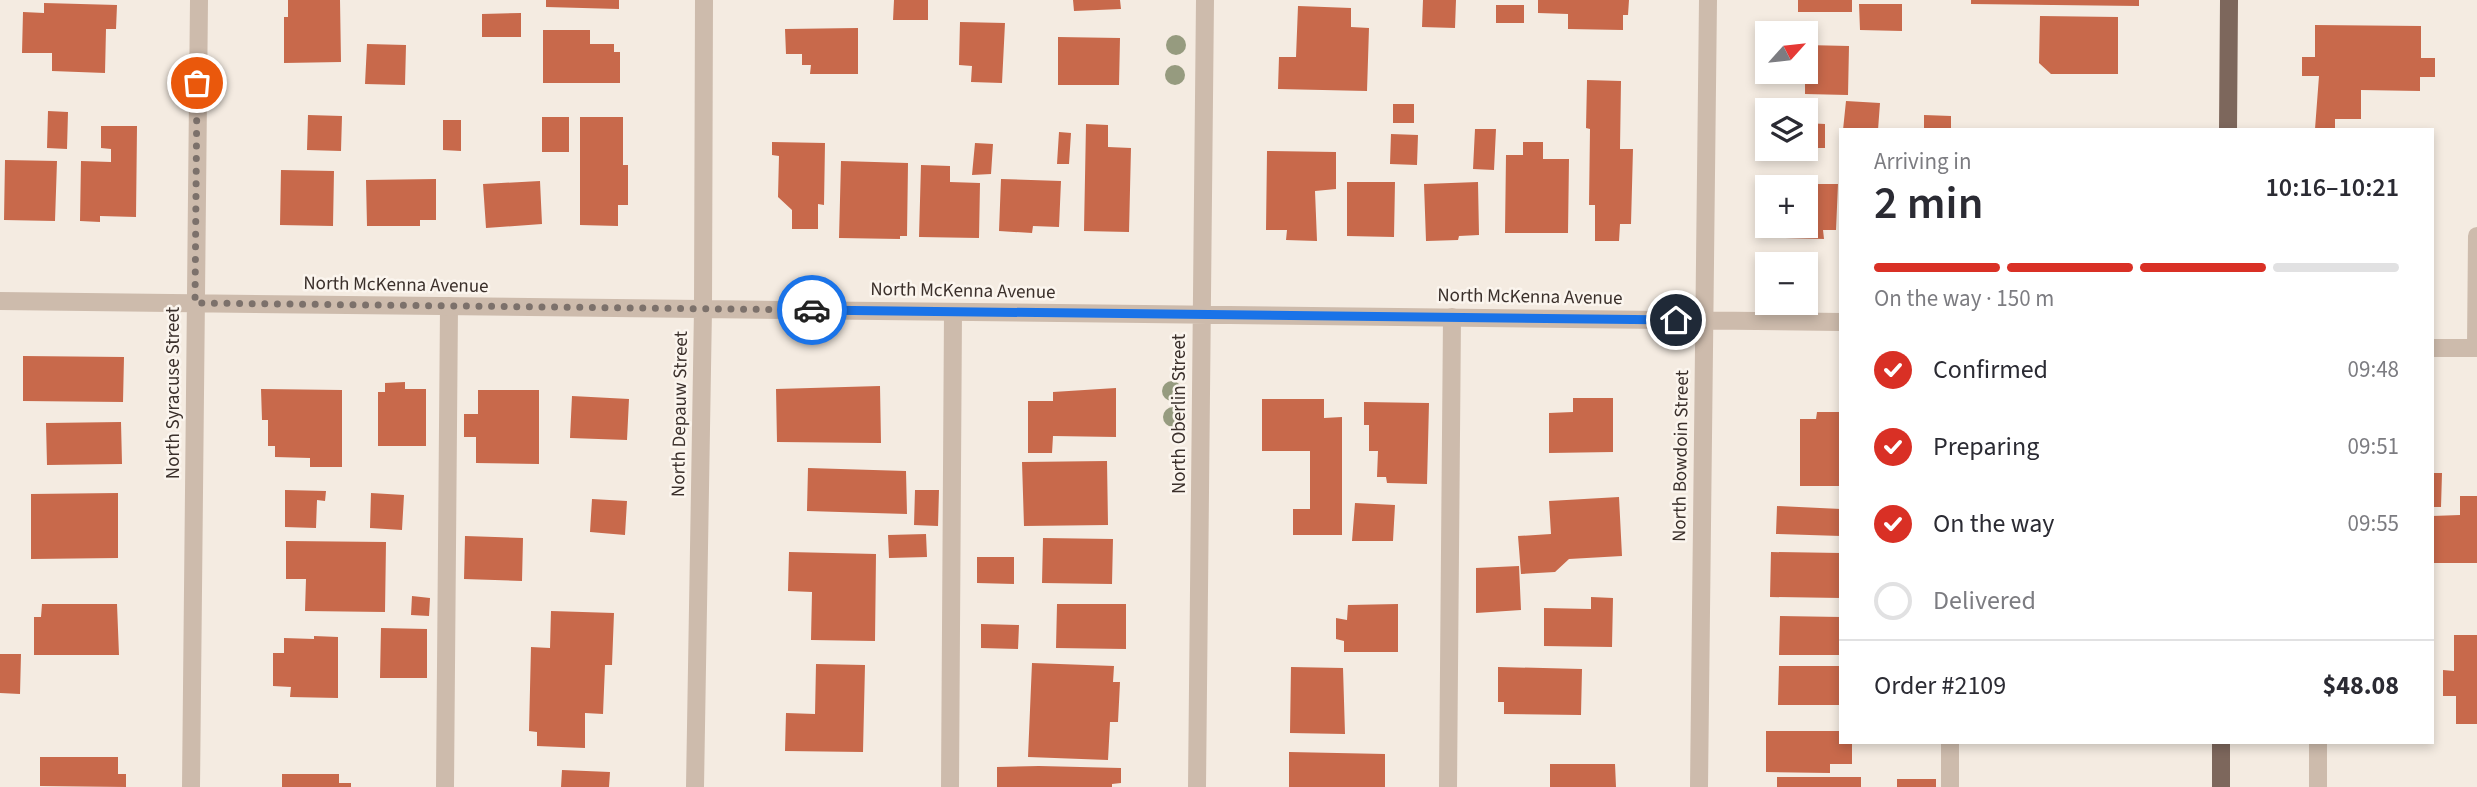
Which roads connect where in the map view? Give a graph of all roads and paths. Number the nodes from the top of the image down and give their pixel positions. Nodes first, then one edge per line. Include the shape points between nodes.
1 (198, 0) edge
2 (704, 0) edge
3 (1205, 0) edge
4 (1709, 0) edge
5 (2229, 0) edge
6 (2228, 128) edge
7 (2477, 236) edge
8 (0, 301) edge
9 (195, 303) junction
10 (449, 306) junction
11 (703, 309) junction
12 (953, 312) junction
13 (1201, 314) junction
14 (1452, 317) junction
15 (1704, 320) junction
16 (1839, 322) edge
17 (2434, 348) edge
18 (2476, 348) edge
19 (1950, 744) edge
20 (2221, 744) edge
21 (2318, 744) edge
22 (191, 787) edge
23 (444, 787) edge
24 (695, 787) edge
25 (950, 787) edge
26 (1197, 787) edge
27 (1448, 787) edge
28 (1699, 787) edge
29 (1950, 787) edge
30 (2221, 787) edge
31 (2318, 787) edge

1 - 9 street, North Syracuse Street
2 - 11 street, North Depauw Street
3 - 13 street, North Oberlin Street
4 - 15 street, North Bowdoin Street
5 - 6 main road
7 - 18 street
8 - 9 street, North McKenna Avenue
9 - 10 street, North McKenna Avenue
9 - 22 street, North Syracuse Street
10 - 11 street, North McKenna Avenue
10 - 23 street
11 - 12 street, North McKenna Avenue
11 - 24 street, North Depauw Street
12 - 13 street, North McKenna Avenue
12 - 25 street
13 - 14 street, North McKenna Avenue
13 - 26 street, North Oberlin Street
14 - 15 street, North McKenna Avenue
14 - 27 street
15 - 16 street, North McKenna Avenue
15 - 28 street, North Bowdoin Street
17 - 18 street
19 - 29 street
20 - 30 main road
21 - 31 street

